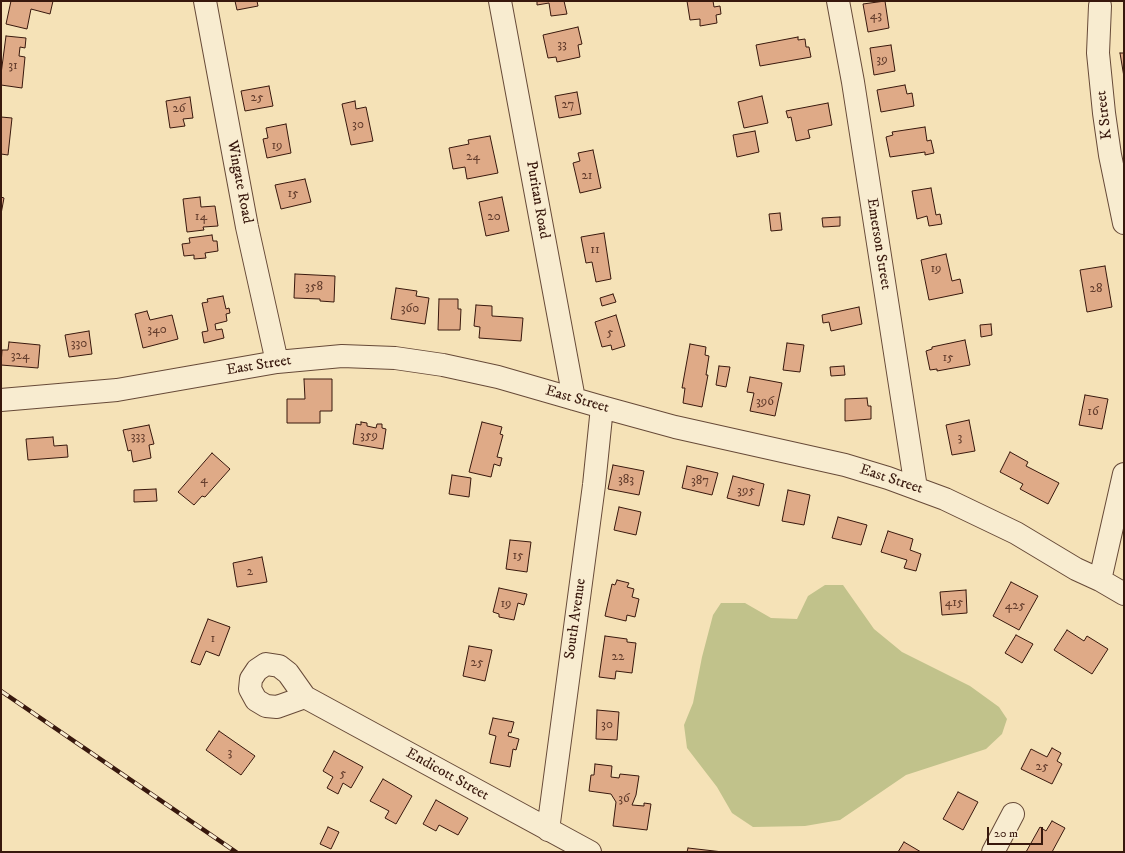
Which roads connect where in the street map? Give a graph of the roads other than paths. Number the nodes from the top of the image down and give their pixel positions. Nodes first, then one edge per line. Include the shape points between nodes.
1 (205, 1) edge
2 (500, 1) edge
3 (838, 1) edge
4 (1100, 6) dead end
5 (1124, 223) edge
6 (277, 362) junction
7 (574, 399) junction
8 (1, 400) edge
9 (602, 408) junction
10 (1124, 474) edge
11 (916, 488) junction
12 (1100, 580) junction
13 (1124, 594) edge
14 (305, 697) dead end
15 (1013, 814) dead end
16 (548, 830) junction
17 (590, 852) edge
18 (992, 852) edge

1 - 6 street, Wingate Road via 247,227
2 - 7 street, Puritan Road
3 - 11 street, Emerson Street
4 - 5 street, K Street via 1098,53 1104,113
6 - 7 street, East Street via 342,356 394,358 498,377
6 - 8 street, East Street via 117,390
7 - 9 street, East Street
9 - 11 street, East Street via 674,427 845,465
9 - 16 street, South Avenue
10 - 12 street
11 - 12 street, East Street via 1016,533 1076,569
12 - 13 street, East Street
14 - 16 street, Endicott Street
15 - 18 street
16 - 17 street, Endicott Street

